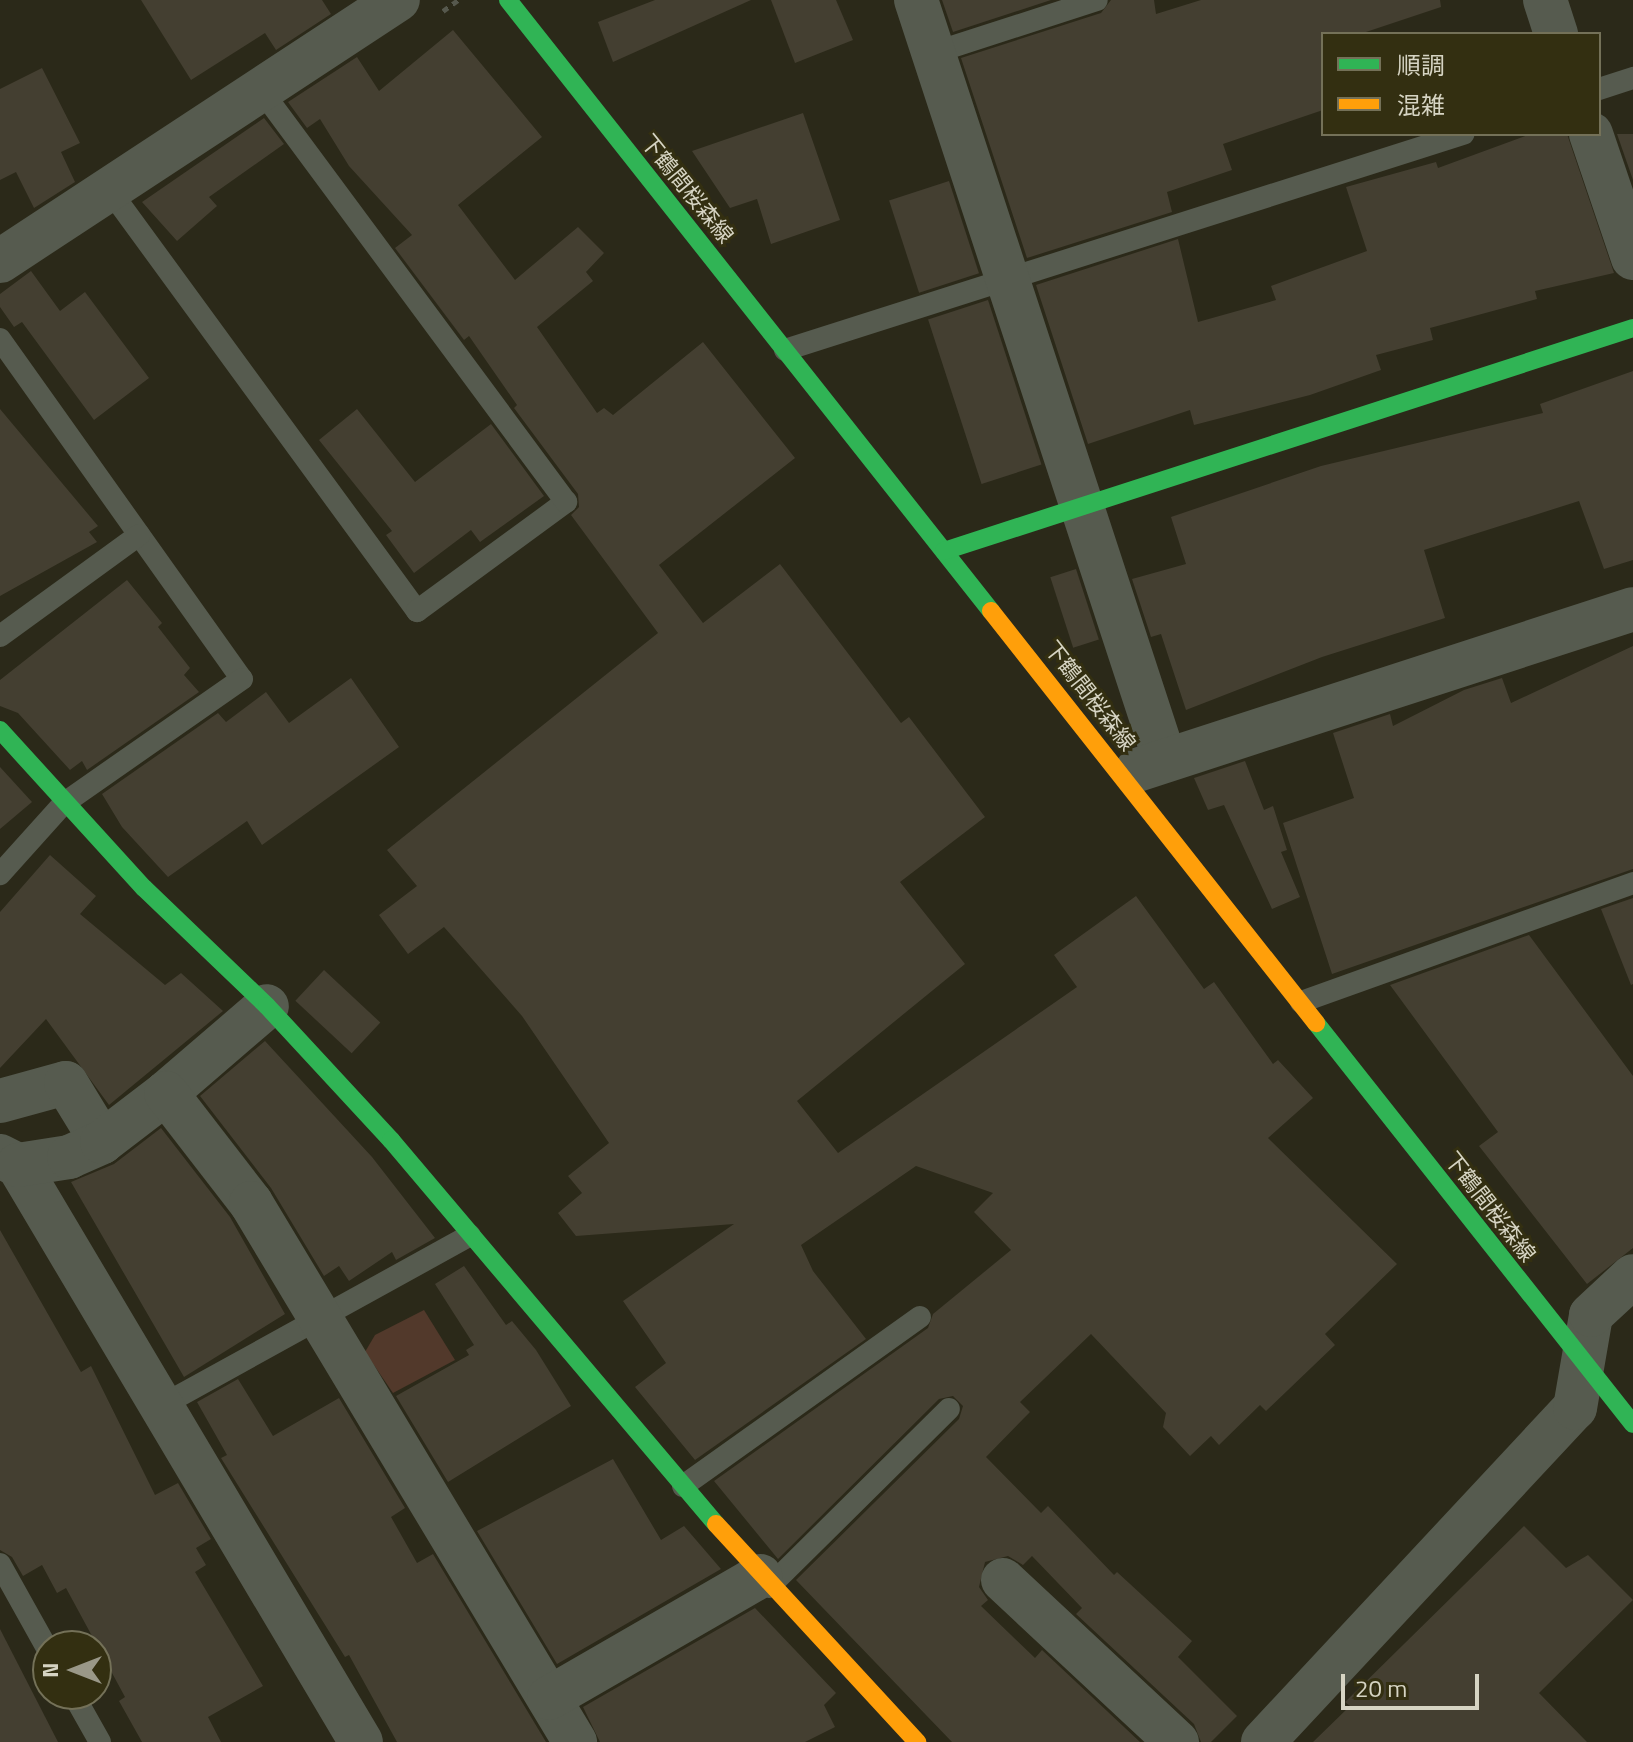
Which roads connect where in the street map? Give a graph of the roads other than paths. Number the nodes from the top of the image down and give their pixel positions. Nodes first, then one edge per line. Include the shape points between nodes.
1 (398, 0) edge
2 (508, 0) edge
3 (916, 0) edge
4 (1097, 0) edge
5 (1545, 0) edge
6 (1555, 32) edge
7 (933, 53) junction
8 (1633, 78) edge
9 (1601, 88) edge
10 (261, 90) junction
11 (1457, 136) edge
12 (1592, 136) edge
13 (108, 188) junction
14 (1633, 258) edge
15 (0, 261) edge
16 (1009, 283) junction
17 (1633, 328) edge
18 (0, 339) edge
19 (785, 350) junction
20 (1082, 506) junction
21 (139, 535) junction
22 (944, 551) junction
23 (1633, 609) edge
24 (0, 636) edge
25 (0, 730) edge
26 (1165, 760) junction
27 (1121, 775) junction
28 (64, 803) junction
29 (0, 874) edge
30 (1633, 883) edge
31 (1301, 1002) junction
32 (267, 1006) junction
33 (166, 1093) junction
34 (0, 1101) edge
35 (102, 1142) junction
36 (9, 1160) edge
37 (470, 1235) junction
38 (1633, 1276) edge
39 (322, 1317) junction
40 (920, 1317) dead end
41 (1582, 1364) junction
42 (159, 1407) junction
43 (949, 1409) dead end
44 (1633, 1424) edge
45 (683, 1486) junction
46 (0, 1564) edge
47 (1003, 1580) dead end
48 (764, 1581) junction
49 (37, 1630) edge
50 (549, 1698) junction
51 (82, 1710) edge
52 (906, 1739) edge
53 (100, 1742) edge
54 (361, 1742) edge
55 (575, 1742) edge
56 (1177, 1742) edge
57 (1263, 1742) edge

1 - 10 street
2 - 19 street, 下鶴間桜森線
3 - 7 street
4 - 7 lane
5 - 6 street
7 - 16 street
8 - 9 lane
10 - 13 street
10 - 13 lane via 566,502 417,611
11 - 16 lane
12 - 14 street
13 - 15 street
16 - 19 lane
16 - 20 street
17 - 20 street
18 - 21 lane
19 - 22 street, 下鶴間桜森線
20 - 22 street
20 - 26 street
21 - 24 lane
21 - 28 lane via 242,679
22 - 27 street, 下鶴間桜森線
23 - 26 street
25 - 28 street
26 - 27 street
27 - 31 street, 下鶴間桜森線
28 - 29 lane
28 - 32 street
30 - 31 lane
31 - 41 street, 下鶴間桜森線
32 - 33 street
32 - 37 street
33 - 35 street
33 - 39 street via 251,1203
34 - 35 street via 66,1083
35 - 36 street via 69,1157
36 - 42 street
37 - 39 lane
37 - 45 street
38 - 41 street via 1591,1315
39 - 42 lane
39 - 50 street
40 - 45 lane
41 - 44 street, 下鶴間桜森線
41 - 57 street via 1575,1408
42 - 54 street
43 - 48 lane
45 - 48 street
46 - 49 lane
47 - 56 street
48 - 50 street
48 - 52 street
50 - 55 street
51 - 53 lane

